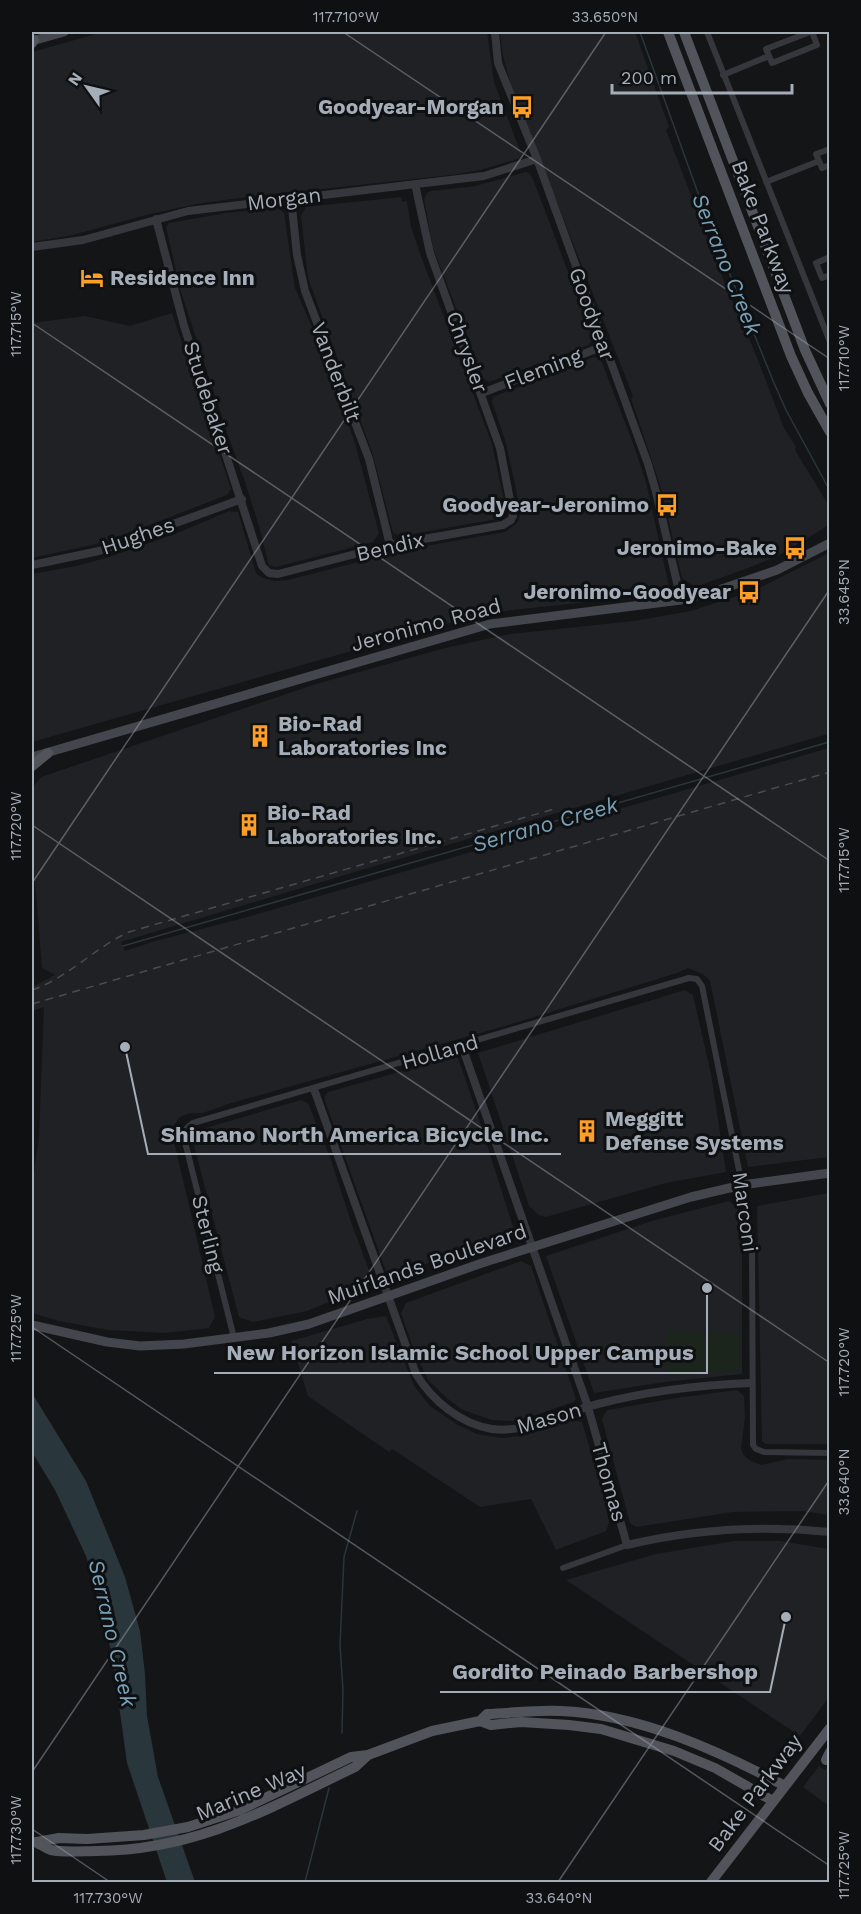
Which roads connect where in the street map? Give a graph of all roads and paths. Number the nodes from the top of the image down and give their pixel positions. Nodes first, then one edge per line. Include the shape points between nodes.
1 (64, 32) edge
2 (495, 32) edge
3 (668, 32) edge
4 (684, 32) edge
5 (706, 32) edge
6 (811, 32) edge
7 (32, 41) edge
8 (769, 56) junction
9 (723, 75) junction
10 (830, 149) edge
11 (537, 159) junction
12 (819, 161) junction
13 (830, 165) edge
14 (766, 182) junction
15 (415, 184) junction
16 (291, 198) junction
17 (156, 219) junction
18 (32, 247) edge
19 (830, 257) edge
20 (819, 270) junction
21 (830, 275) edge
22 (804, 277) junction
23 (830, 342) edge
24 (604, 346) junction
25 (482, 393) junction
26 (830, 404) edge
27 (830, 432) edge
28 (242, 499) junction
29 (511, 520) joint
30 (830, 543) edge
31 (390, 545) junction
32 (32, 565) edge
33 (269, 573) joint
34 (681, 600) junction
35 (48, 753) junction
36 (32, 757) edge
37 (32, 766) edge
38 (698, 979) joint
39 (462, 1046) junction
40 (314, 1089) junction
41 (185, 1130) joint
42 (830, 1173) edge
43 (742, 1185) junction
44 (532, 1246) junction
45 (388, 1297) junction
46 (32, 1325) edge
47 (234, 1338) junction
48 (752, 1383) junction
49 (588, 1407) junction
50 (830, 1454) edge
51 (830, 1532) edge
52 (627, 1545) junction
53 (563, 1568) dead end
54 (480, 1721) junction
55 (830, 1728) edge
56 (785, 1786) junction
57 (773, 1801) junction
58 (34, 1841) edge
59 (711, 1882) edge

1 - 7 main road
2 - 11 street, Goodyear via 498,63
3 - 27 main road, Bake Parkway via 791,356
4 - 26 main road, Bake Parkway via 805,350
5 - 9 street
6 - 8 street via 766,49
6 - 8 street via 817,45 772,63
8 - 9 street
9 - 14 street
10 - 12 street via 816,154
11 - 15 street, Morgan via 484,177
11 - 24 street, Goodyear
12 - 13 street via 822,168
12 - 14 street
14 - 22 street
15 - 16 street, Morgan
15 - 25 street, Chrysler via 430,253
16 - 17 street, Morgan
16 - 31 street, Vanderbilt via 305,291 369,459
17 - 18 street, Morgan via 83,240
17 - 28 street, Studebaker via 184,326
19 - 20 street via 816,263
20 - 21 street via 822,278
20 - 22 street
22 - 23 street
24 - 25 street, Fleming
24 - 34 street, Goodyear via 652,479
25 - 29 street, Chrysler via 500,448 514,511
28 - 32 street, Hughes via 99,551
28 - 33 street, Studebaker via 262,566
29 - 31 street, Bendix via 503,525
30 - 34 main road, Jeronimo Road via 760,576
31 - 33 street, Bendix via 278,574
34 - 35 main road, Jeronimo Road via 490,624
35 - 36 main road, Jeronimo Road
35 - 37 main road
38 - 39 street, Holland via 689,978
38 - 43 street, Marconi
39 - 40 street, Holland
39 - 44 street, Thomas
40 - 41 street, Holland via 193,1123
40 - 45 street, Mason
41 - 47 street, Sterling
42 - 43 main road, Muirlands Boulevard
43 - 44 main road, Muirlands Boulevard
43 - 48 street, Marconi via 752,1245
44 - 45 main road, Muirlands Boulevard
44 - 49 street, Thomas
45 - 47 main road, Muirlands Boulevard via 309,1324
45 - 49 street, Mason via 425,1388 464,1419 511,1430
46 - 47 main road, Muirlands Boulevard via 140,1346
48 - 49 street, Mason via 643,1393
48 - 50 street, Marconi via 752,1440 756,1449
49 - 52 street, Thomas
51 - 52 street via 748,1528 679,1534
52 - 53 street
54 - 56 main road, Marine Way via 487,1714 551,1711 608,1718 704,1746
54 - 57 main road, Marine Way via 491,1725 552,1723 601,1730 674,1751 715,1768
54 - 58 main road, Marine Way via 432,1731 368,1755 351,1757 240,1810 188,1827 144,1835
55 - 56 main road, Bake Parkway
56 - 57 main road, Bake Parkway
57 - 59 main road, Bake Parkway

